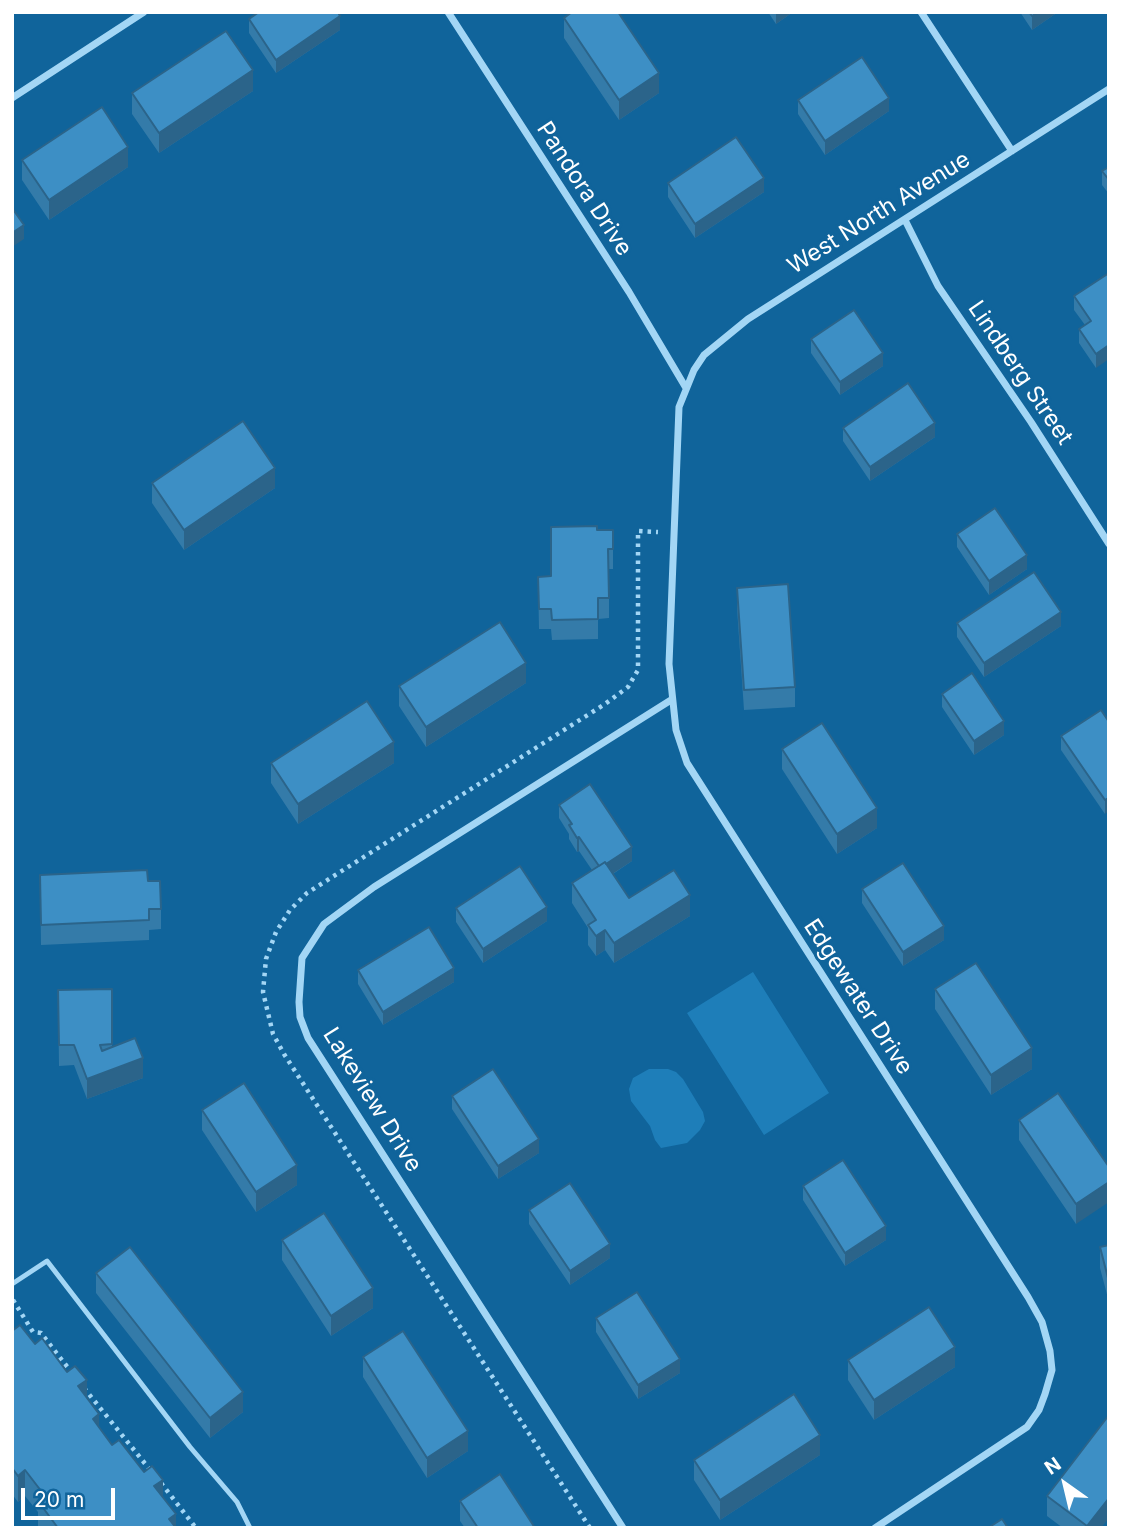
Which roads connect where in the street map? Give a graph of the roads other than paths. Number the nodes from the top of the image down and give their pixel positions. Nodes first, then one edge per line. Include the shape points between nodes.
1 (144, 12) edge
2 (448, 12) edge
3 (921, 12) edge
4 (1109, 89) edge
5 (12, 98) edge
6 (1012, 151) junction
7 (905, 220) junction
8 (686, 388) junction
9 (1109, 544) edge
10 (671, 700) junction
11 (12, 1284) edge
12 (250, 1528) edge
13 (622, 1528) edge
14 (875, 1528) edge

1 - 5 street
2 - 8 street, Pandora Drive
3 - 6 street
4 - 6 street, West North Avenue
6 - 7 street, West North Avenue
7 - 8 street, West North Avenue via 748,319 704,355
7 - 9 street, Lindberg Street via 938,286
8 - 10 street, Edgewater Drive via 679,407
10 - 13 street, Lakeview Drive via 374,887 324,924 302,958 299,1002 308,1038
10 - 14 street, Edgewater Drive via 687,763 1028,1297 1042,1322 1050,1351 1052,1370 1045,1394 1027,1427
11 - 12 lane via 47,1261 237,1502

